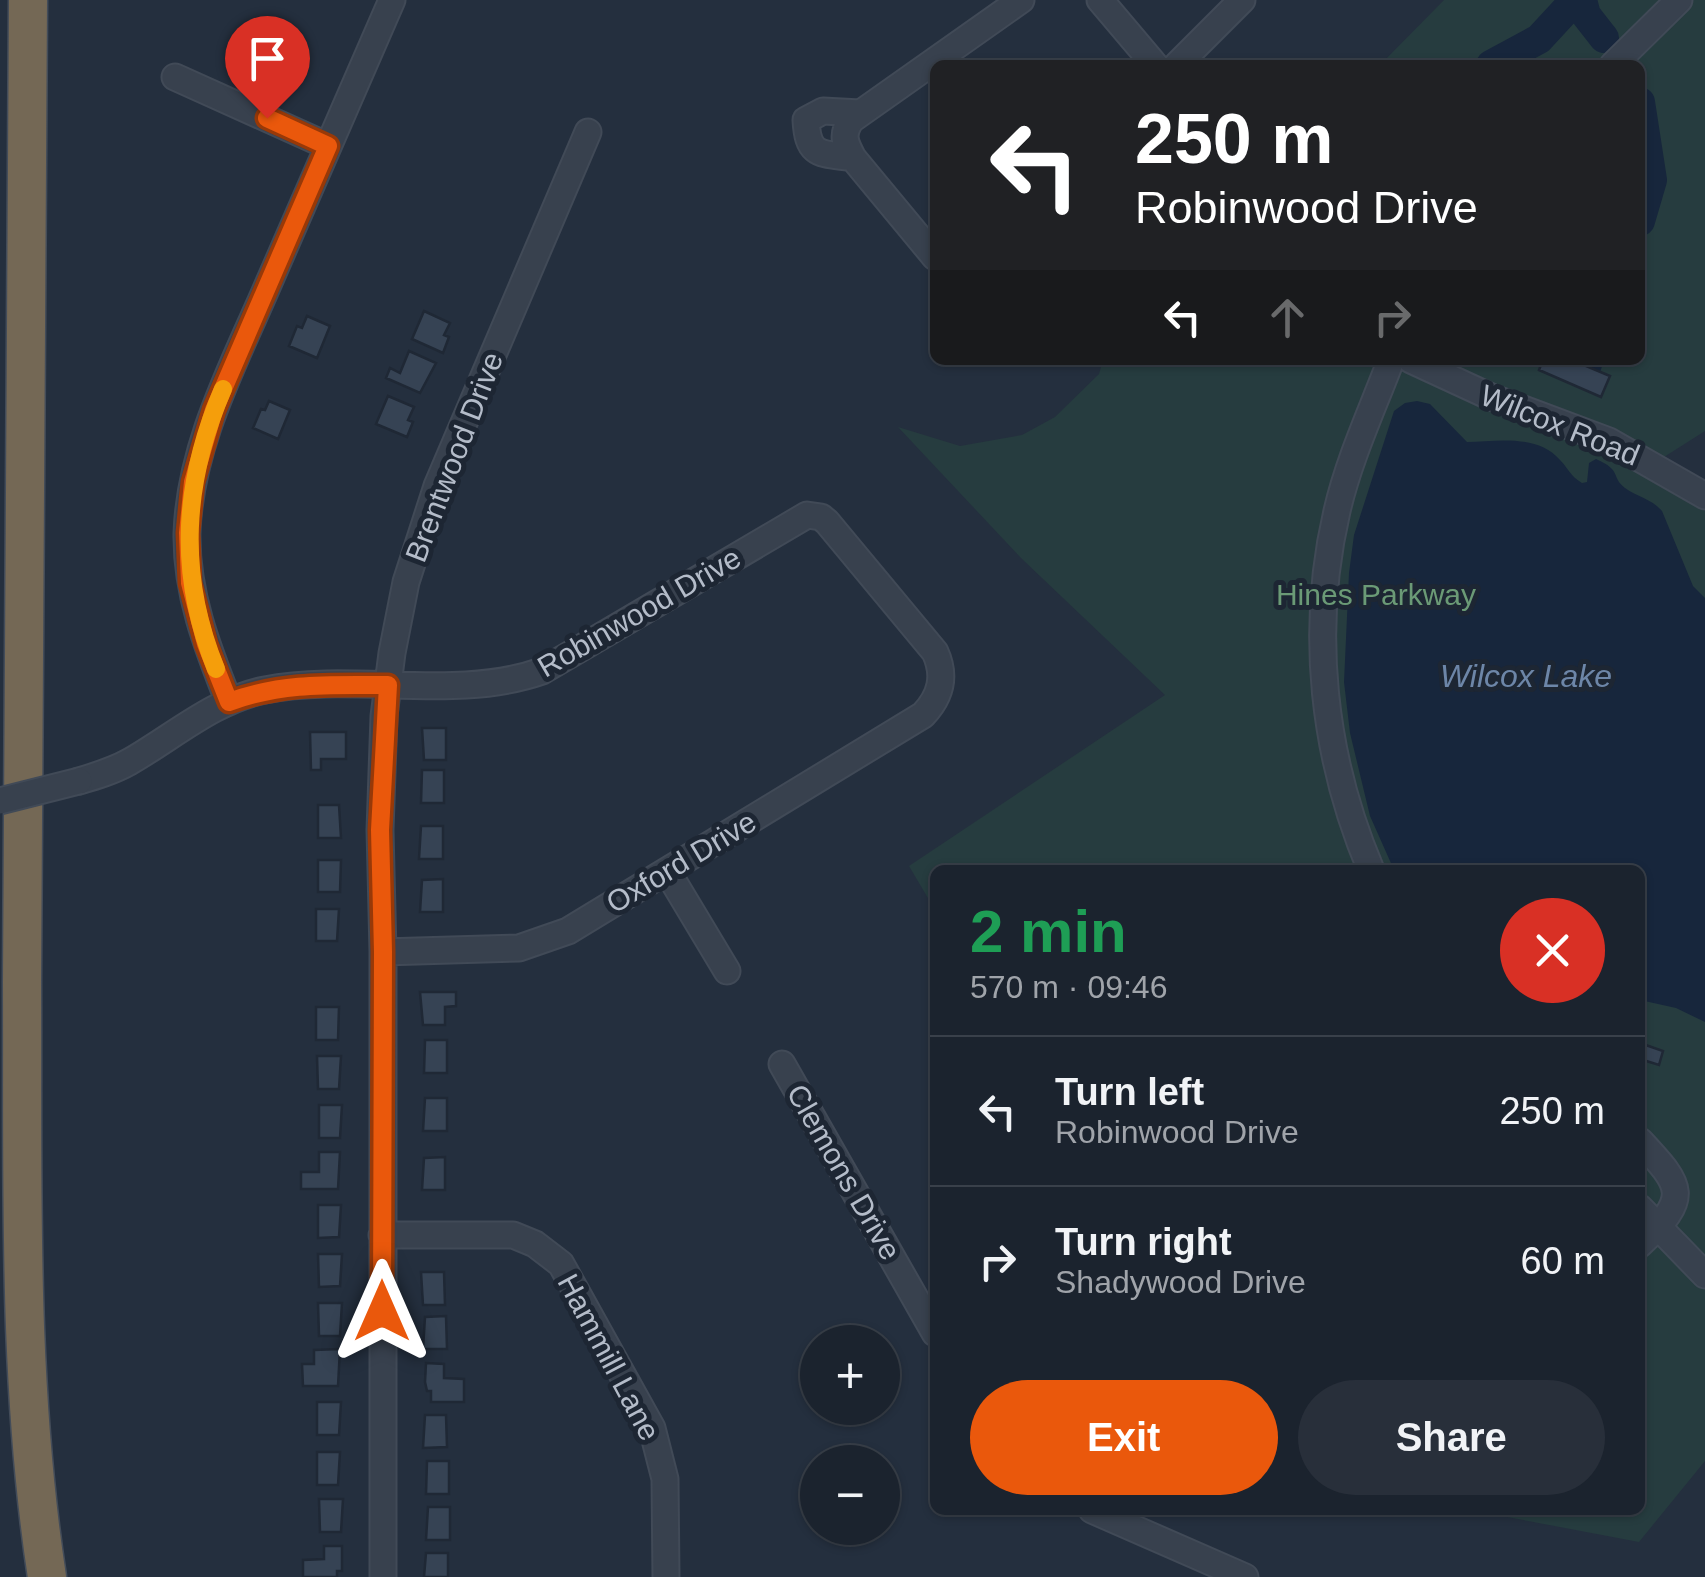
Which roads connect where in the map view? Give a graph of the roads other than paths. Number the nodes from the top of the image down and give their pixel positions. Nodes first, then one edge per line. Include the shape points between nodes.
1 (28, 0) edge
2 (392, 0) edge
3 (1020, 0) edge
4 (1100, 0) edge
5 (1242, 0) edge
6 (1679, 0) edge
7 (936, 60) edge
8 (1151, 60) edge
9 (1182, 60) edge
10 (1618, 60) edge
11 (930, 64) edge
12 (175, 77) dead end
13 (860, 114) junction
14 (588, 132) dead end
15 (328, 146) junction
16 (853, 158) junction
17 (930, 251) edge
18 (1389, 365) edge
19 (1422, 365) edge
20 (1705, 496) edge
21 (941, 684) joint
22 (388, 685) junction
23 (229, 702) junction
24 (0, 801) edge
25 (1369, 865) edge
26 (667, 871) junction
27 (383, 952) junction
28 (727, 970) dead end
29 (782, 1064) dead end
30 (1645, 1146) edge
31 (382, 1235) junction
32 (1649, 1235) edge
33 (1705, 1276) edge
34 (930, 1324) edge
35 (1103, 1515) edge
36 (48, 1577) edge
37 (384, 1577) edge
38 (666, 1577) edge
39 (1245, 1577) edge

1 - 36 highway via 22,1199 25,1354
2 - 15 street
3 - 7 street
4 - 8 street
5 - 9 street
6 - 10 street
11 - 13 street
12 - 15 street
13 - 16 street via 844,136
13 - 16 street via 822,111 806,120 807,142 816,152
14 - 22 street, Brentwood Drive via 437,486 406,582
15 - 23 street via 214,410 193,482 190,583
16 - 17 street
18 - 25 street via 1338,509 1322,626 1335,754
19 - 20 street, Wilcox Road via 1610,441
21 - 22 street, Robinwood Drive via 935,652 827,522 814,515 542,671 493,683
21 - 26 street, Oxford Drive via 923,715
22 - 23 street, Robinwood Drive via 292,685
22 - 27 street, Brentwood Drive via 381,787
23 - 24 street, Robinwood Drive, bridge via 122,766
26 - 27 street, Oxford Drive via 536,944
26 - 28 street
27 - 31 street, Brentwood Drive
29 - 34 street, Clemons Drive
30 - 32 street via 1675,1182 1675,1201
31 - 37 street, Brentwood Drive
31 - 38 street, Hammill Lane via 501,1234 535,1244 561,1264 652,1428 665,1479
32 - 33 street
35 - 39 street

